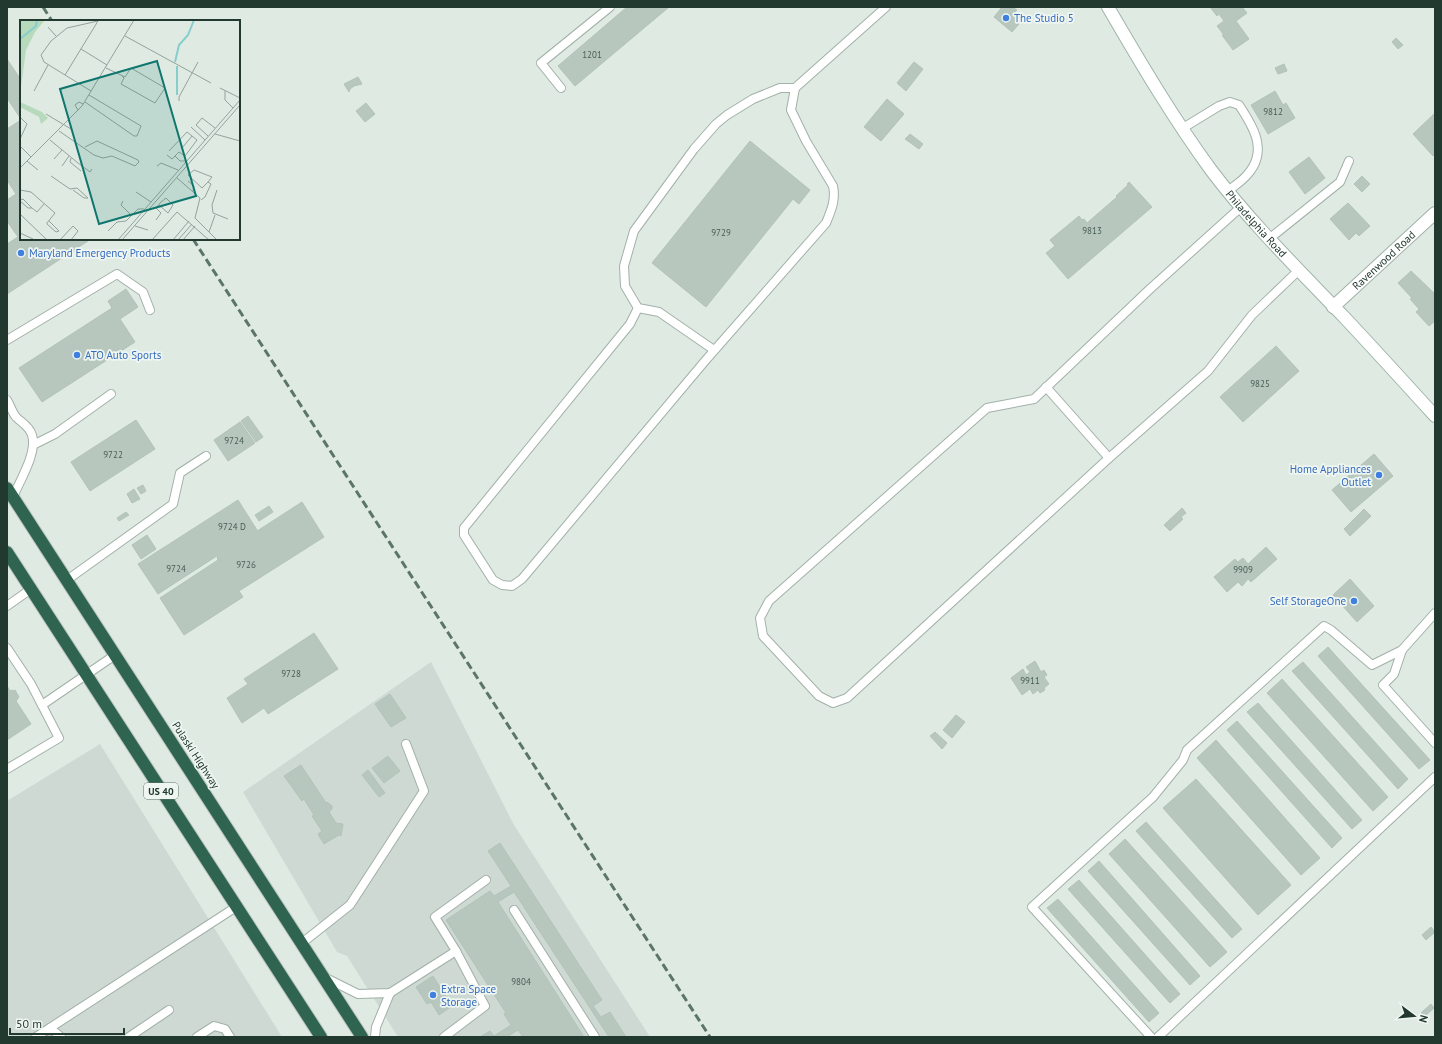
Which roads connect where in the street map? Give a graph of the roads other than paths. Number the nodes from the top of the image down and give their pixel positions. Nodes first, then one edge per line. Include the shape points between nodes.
1 (610, 7) edge
2 (886, 7) edge
3 (1108, 7) edge
4 (562, 88) dead end
5 (795, 88) junction
6 (1183, 128) junction
7 (1350, 161) dead end
8 (1228, 191) junction
9 (1241, 207) junction
10 (1435, 214) edge
11 (1269, 239) junction
12 (1298, 270) junction
13 (1333, 307) junction
14 (638, 308) junction
15 (150, 310) dead end
16 (7, 340) edge
17 (714, 350) junction
18 (1046, 387) junction
19 (111, 394) dead end
20 (7, 400) edge
21 (7, 413) edge
22 (16, 416) junction
23 (1435, 416) edge
24 (33, 445) junction
25 (206, 456) dead end
26 (1109, 458) junction
27 (10, 492) edge
28 (7, 552) edge
29 (67, 580) junction
30 (31, 589) junction
31 (7, 606) edge
32 (1435, 613) edge
33 (7, 648) edge
34 (1402, 650) junction
35 (115, 655) junction
36 (9, 657) edge
37 (86, 674) junction
38 (42, 705) junction
39 (1435, 742) edge
40 (406, 744) dead end
41 (7, 770) edge
42 (1435, 778) edge
43 (486, 880) dead end
44 (236, 907) junction
45 (514, 910) dead end
46 (302, 943) junction
47 (456, 951) junction
48 (324, 977) junction
49 (390, 992) junction
50 (169, 1010) dead end
51 (50, 1028) junction
52 (36, 1037) edge
53 (61, 1037) edge
54 (129, 1037) edge
55 (197, 1037) edge
56 (230, 1037) edge
57 (321, 1037) edge
58 (362, 1037) edge
59 (375, 1037) edge
60 (444, 1037) edge
61 (595, 1037) edge
62 (1151, 1037) edge
63 (1158, 1037) edge

1 - 4 lane via 541,63
2 - 5 lane
3 - 6 main road, Philadelphia Road
5 - 14 lane via 780,88 753,99 716,124 694,149 634,231 624,266 625,286
5 - 17 lane via 791,110 833,186 834,205 826,224
6 - 8 main road, Philadelphia Road
6 - 8 lane via 1219,106 1230,102 1239,105 1252,124 1258,142 1257,153 1248,174
7 - 11 lane via 1340,182
8 - 9 main road, Philadelphia Road
9 - 11 main road, Philadelphia Road
9 - 18 lane
10 - 13 main road, Ravenwood Road
11 - 12 main road, Philadelphia Road
12 - 13 main road, Philadelphia Road
12 - 26 lane via 1252,315 1208,371
13 - 23 main road, Philadelphia Road
14 - 17 lane via 659,312
14 - 17 lane via 630,324 464,528 464,535 492,580 512,586 522,579
15 - 16 lane via 143,292 117,274
18 - 26 lane
18 - 26 lane via 1034,398 987,408 769,601 760,618 763,636 819,696 834,703 847,698
19 - 24 lane via 55,434
20 - 22 lane
21 - 22 lane
22 - 24 lane via 32,435
24 - 27 lane via 29,460
25 - 29 lane via 180,474 173,504
27 - 29 highway, Pulaski Highway
28 - 30 highway, US 40
29 - 35 highway, Pulaski Highway
30 - 31 lane
30 - 37 highway, US 40
32 - 34 lane
33 - 36 lane
34 - 39 lane via 1394,674 1383,686
34 - 62 lane via 1372,665 1324,626 1188,750 1153,798 1032,907
35 - 37 lane
35 - 46 highway, Pulaski Highway
36 - 38 lane via 31,684
37 - 38 lane
37 - 44 highway, US 40
38 - 41 lane via 59,738
40 - 46 lane via 424,791 350,905
42 - 63 lane
43 - 47 lane via 435,917
44 - 51 lane
44 - 57 highway, US 40
45 - 61 lane
46 - 48 highway, Pulaski Highway
47 - 49 lane
47 - 60 lane via 485,1006
48 - 49 lane via 358,994
48 - 58 highway, Pulaski Highway
49 - 59 lane via 376,1027
50 - 54 lane
51 - 52 lane
51 - 53 lane
55 - 56 lane via 214,1026 225,1029

